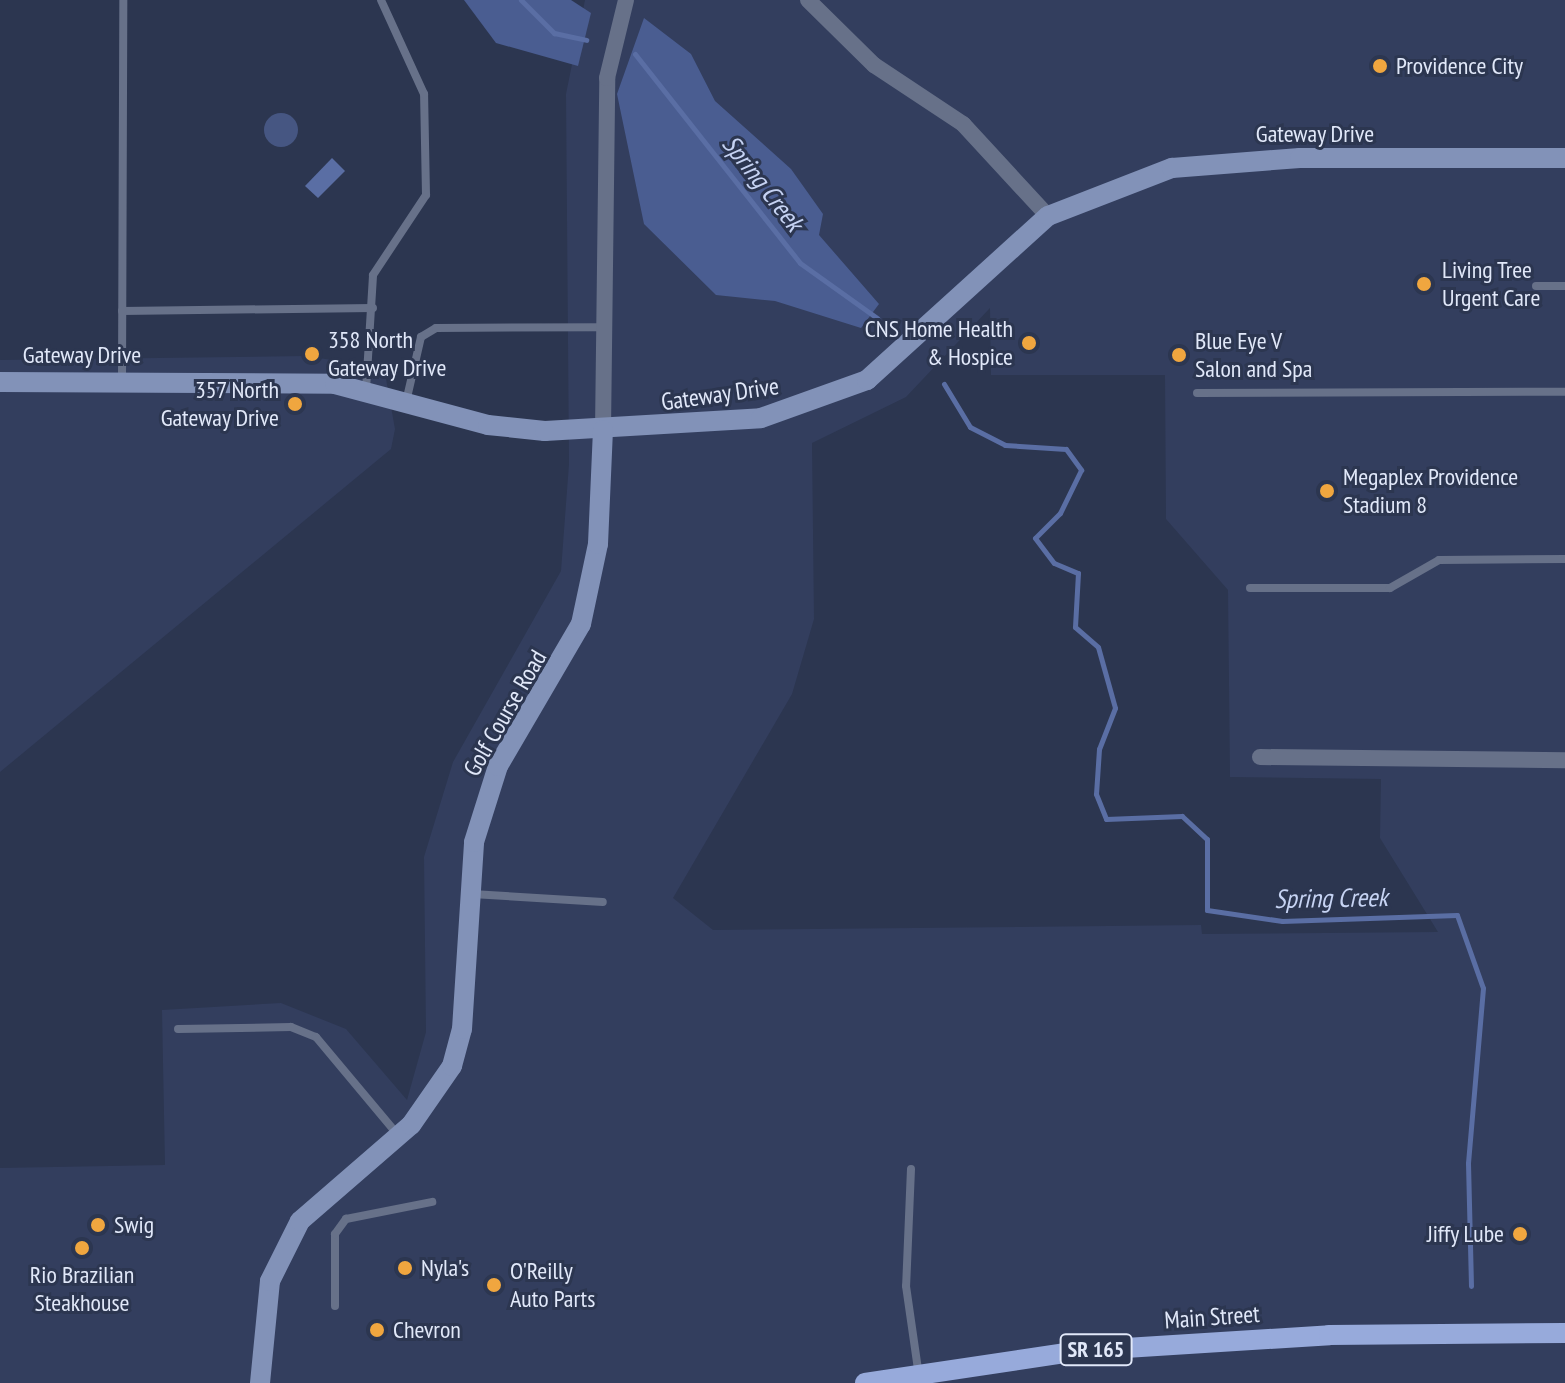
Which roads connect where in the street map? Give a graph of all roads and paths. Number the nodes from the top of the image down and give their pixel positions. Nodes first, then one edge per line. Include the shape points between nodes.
1 (123, 0) edge
2 (381, 0) edge
3 (626, 0) edge
4 (808, 0) edge
5 (1565, 158) edge
6 (1048, 216) junction
7 (1536, 286) dead end
8 (1565, 286) edge
9 (373, 308) junction
10 (122, 311) junction
11 (602, 327) junction
12 (122, 381) junction
13 (0, 382) edge
14 (366, 391) junction
15 (1565, 392) edge
16 (1197, 393) dead end
17 (406, 402) junction
18 (603, 430) junction
19 (1565, 559) edge
20 (1250, 588) dead end
21 (1260, 757) dead end
22 (1565, 760) edge
23 (467, 895) junction
24 (603, 902) dead end
25 (178, 1029) dead end
26 (398, 1135) junction
27 (911, 1169) dead end
28 (432, 1202) dead end
29 (335, 1306) dead end
30 (1565, 1333) edge
31 (919, 1379) edge
32 (260, 1383) edge
33 (865, 1383) edge

1 - 10 lane
2 - 9 lane via 424,94 426,195 378,260
3 - 11 street, Golf Course Road via 607,78
4 - 6 street via 874,65 963,124
5 - 6 main road, Gateway Drive via 1215,162 1172,168
6 - 18 main road, Gateway Drive via 867,380 761,418
7 - 8 lane
9 - 10 lane
9 - 14 lane
10 - 12 lane
11 - 17 lane via 436,328 421,337
11 - 18 street, Golf Course Road
12 - 13 main road, Gateway Drive
12 - 14 main road, Gateway Drive via 281,381
14 - 17 main road, Gateway Drive
15 - 16 lane
17 - 18 main road, Gateway Drive via 488,425
18 - 23 main road, Golf Course Road via 593,585 564,663 498,766 474,842
19 - 20 lane via 1439,560 1390,588
21 - 22 street
23 - 24 lane
23 - 26 main road, Golf Course Road via 462,1029 452,1066
25 - 26 lane via 291,1027 316,1037
26 - 32 main road, Golf Course Road via 327,1192 278,1258
27 - 31 lane via 906,1286
28 - 29 lane via 346,1219 335,1234
30 - 31 main road, Main Street / SR 165 via 1329,1335 1078,1351
31 - 33 main road, Main Street / SR 165

